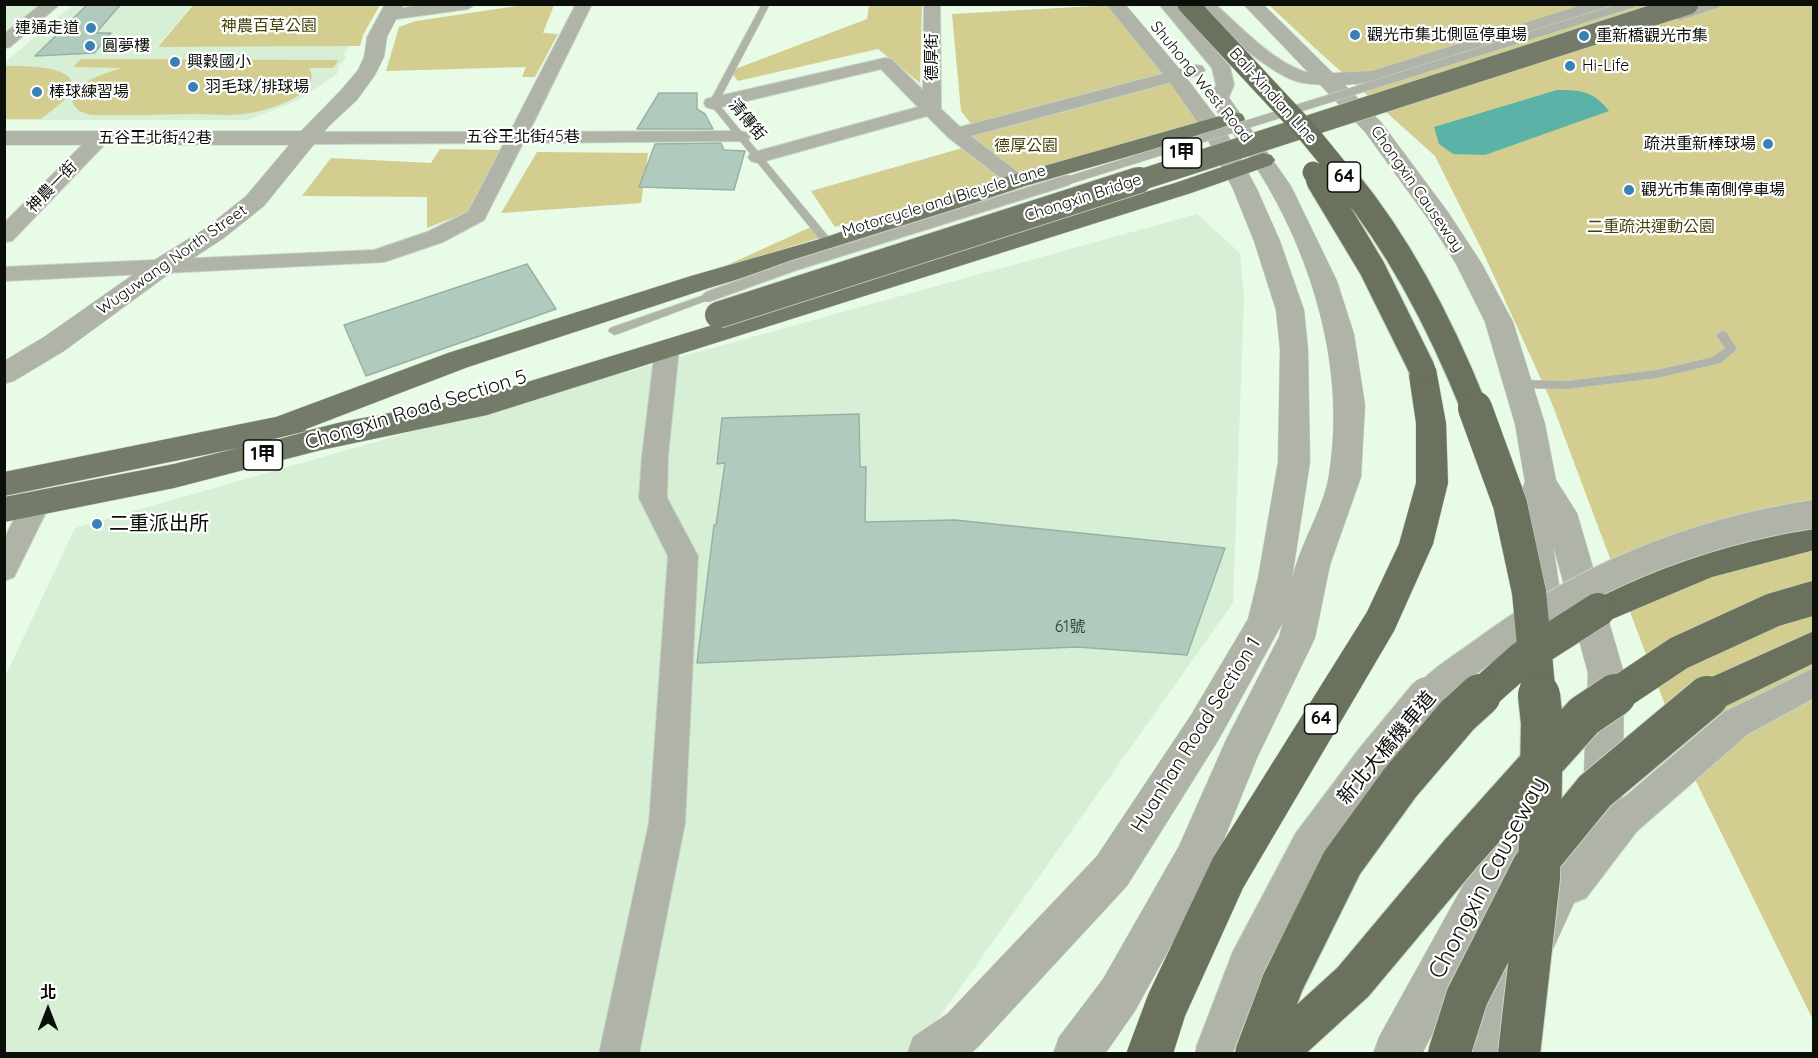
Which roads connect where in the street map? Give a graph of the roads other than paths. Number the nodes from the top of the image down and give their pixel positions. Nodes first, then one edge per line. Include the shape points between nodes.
1 (52, 4) edge
2 (468, 4) edge
3 (584, 4) edge
4 (766, 4) edge
5 (932, 4) edge
6 (1115, 4) edge
7 (1139, 4) edge
8 (1166, 4) edge
9 (1188, 4) edge
10 (1205, 4) edge
11 (1252, 4) edge
12 (1554, 4) edge
13 (1606, 4) edge
14 (1631, 4) edge
15 (1655, 4) edge
16 (1688, 4) edge
17 (1716, 4) edge
18 (392, 10) edge
19 (4, 43) edge
20 (1186, 73) junction
21 (1328, 79) junction
22 (713, 103) junction
23 (932, 110) junction
24 (1222, 115) junction
25 (956, 134) junction
26 (517, 137) junction
27 (740, 137) junction
28 (4, 138) edge
29 (100, 138) junction
30 (306, 138) junction
31 (758, 157) junction
32 (1249, 165) junction
33 (1017, 181) junction
34 (4, 236) edge
35 (953, 240) junction
36 (829, 244) junction
37 (159, 268) junction
38 (4, 274) edge
39 (711, 305) junction
40 (1722, 335) dead end
41 (667, 349) junction
42 (4, 374) edge
43 (1517, 384) junction
44 (272, 430) junction
45 (321, 439) junction
46 (1541, 482) junction
47 (4, 484) edge
48 (36, 504) junction
49 (4, 510) edge
50 (1814, 514) edge
51 (1814, 537) edge
52 (4, 569) edge
53 (1814, 598) edge
54 (1814, 614) edge
55 (1814, 646) edge
56 (1814, 682) edge
57 (619, 1053) edge
58 (930, 1053) edge
59 (1076, 1053) edge
60 (1149, 1053) edge
61 (1213, 1053) edge
62 (1256, 1053) edge
63 (1274, 1053) edge
64 (1298, 1053) edge
65 (1396, 1053) edge
66 (1449, 1053) edge
67 (1480, 1053) edge
68 (1498, 1053) edge
69 (1519, 1053) edge

1 - 19 street
2 - 18 street
3 - 26 street
4 - 22 lane, 清傳街
5 - 23 street, 德厚街
6 - 20 street, Shuhong West Road
7 - 20 street, Shuhong West Road
8 - 24 street via 1221,67 1225,84
8 - 60 highway, Bali-Xindian Line / 64, bridge via 1287,136 1339,208 1386,291 1422,369 1431,423 1432,483 1416,544 1381,621 1228,873 1164,1011
9 - 69 highway, Bali-Xindian Line / 64, bridge via 1308,133 1369,208 1415,285 1462,377 1510,504 1529,591 1542,723 1539,878
10 - 21 street via 1272,61 1298,76
11 - 21 street, Chongxin Causeway
12 - 21 street via 1352,65
13 - 21 street via 1374,77
14 - 39 lane, Motorcycle and Bicycle Lane, bridge via 793,266
15 - 39 main road, Chongxin Bridge / 1甲
16 - 35 main road, Chongxin Bridge / 1甲, bridge
17 - 35 lane, bridge via 1134,191
18 - 30 street, Wuguwang North Street via 377,37 368,71
20 - 24 street, Shuhong West Road
20 - 25 street
21 - 43 street, Chongxin Causeway via 1373,127 1440,217 1499,322
22 - 23 street via 885,63
22 - 27 lane, 清傳街
23 - 25 street
23 - 31 street
24 - 32 street, Shuhong West Road
24 - 32 street, Shuhong West Road
24 - 33 main road
25 - 33 street
26 - 27 street, 五谷王北街45巷
26 - 30 street, 五谷王北街45巷
26 - 37 street via 477,216 435,237 376,257
27 - 31 lane, 清傳街
28 - 29 street, 五谷王北街42巷
29 - 30 street, 五谷王北街42巷
29 - 34 street, 神農一街
30 - 37 street, Wuguwang North Street via 269,185 238,215
31 - 36 lane, 清傳街
32 - 41 main road
32 - 58 street, Huanhan Road Section 1 via 1267,242 1290,310 1294,349 1294,462 1265,622 1205,727 1112,871 963,1030
32 - 59 street, Huanhan Road Section 1 via 1298,223 1324,281 1340,334 1350,405 1345,477 1313,565 1298,638 1240,753 1194,861 1119,995
33 - 36 main road
35 - 39 main road, Chongxin Bridge / 1甲, bridge
36 - 44 main road via 458,360
37 - 38 street
37 - 42 street, Wuguwang North Street via 54,344
39 - 44 main road, Chongxin Road Section 5 / 1甲
39 - 45 main road, Chongxin Road Section 5 / 1甲 via 447,402
40 - 43 lane via 1731,349 1717,360 1657,374 1567,385
41 - 45 main road via 487,405
41 - 57 street via 653,498 683,556 667,823
43 - 46 street, Chongxin Causeway via 1530,424
44 - 47 main road, Chongxin Road Section 5 / 1甲
45 - 48 main road, Chongxin Road Section 5 / 1甲 via 119,489
46 - 65 street, Chongxin Causeway via 1531,506 1545,597 1546,774
46 - 67 street, Chongxin Causeway via 1561,513 1606,673 1603,796
48 - 49 main road, Chongxin Road Section 5 / 1甲
48 - 52 street
50 - 61 street, 新北大橋機車道, bridge via 1682,544 1577,590 1500,639 1430,692 1311,843 1249,960
51 - 62 highway, bridge via 1705,565 1599,610 1523,658 1458,715 1400,783 1342,863 1283,982
53 - 63 highway, bridge via 1773,610 1679,653 1584,716 1353,982
54 - 64 highway via 1702,658 1590,733 1504,833 1438,901 1339,1018
55 - 66 highway, bridge via 1707,697 1595,791 1533,867 1467,997
56 - 68 street, bridge via 1736,723 1625,819 1565,894

